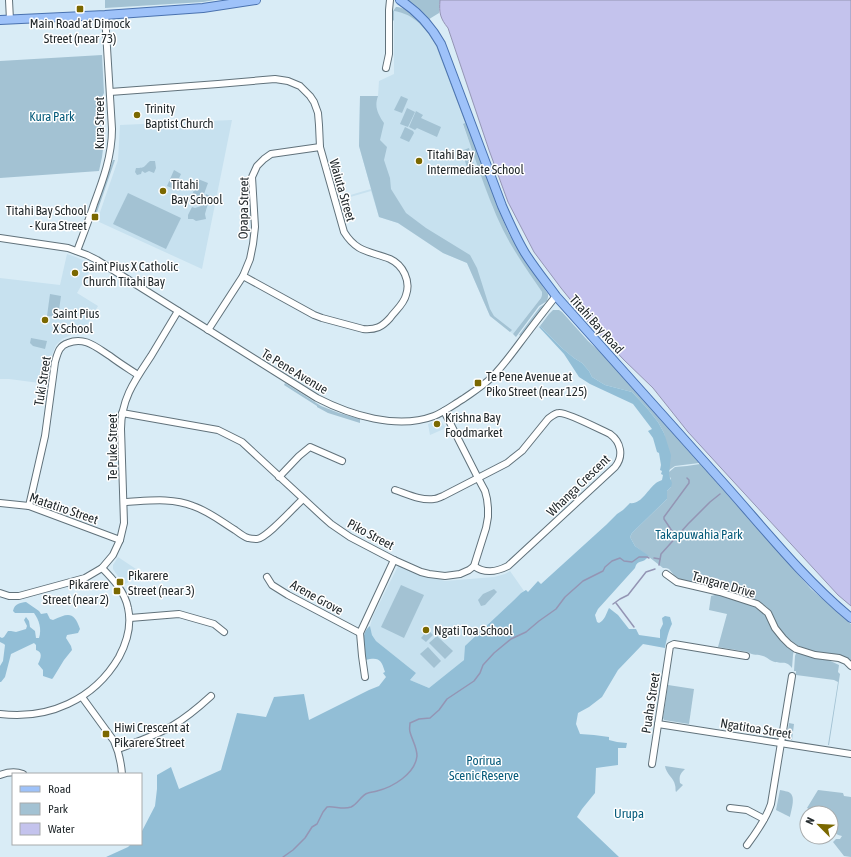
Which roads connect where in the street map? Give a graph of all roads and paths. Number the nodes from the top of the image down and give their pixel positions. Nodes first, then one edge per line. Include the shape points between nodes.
1 (9, 0) edge
2 (256, 0) edge
3 (390, 0) edge
4 (400, 0) edge
5 (105, 14) junction
6 (0, 20) edge
7 (10, 20) junction
8 (386, 68) dead end
9 (110, 92) junction
10 (320, 147) junction
11 (0, 238) edge
12 (77, 251) junction
13 (243, 276) junction
14 (556, 296) junction
15 (178, 311) junction
16 (208, 330) junction
17 (138, 375) junction
18 (444, 412) junction
19 (122, 413) junction
20 (342, 461) dead end
21 (279, 477) junction
22 (478, 478) junction
23 (395, 490) dead end
24 (303, 499) junction
25 (124, 502) junction
26 (0, 503) edge
27 (30, 506) junction
28 (120, 540) junction
29 (394, 560) junction
30 (474, 566) junction
31 (102, 568) junction
32 (666, 574) dead end
33 (267, 577) dead end
34 (0, 593) edge
35 (130, 618) junction
36 (851, 618) edge
37 (224, 632) dead end
38 (360, 633) junction
39 (746, 656) dead end
40 (851, 666) edge
41 (792, 676) dead end
42 (365, 677) dead end
43 (211, 696) dead end
44 (82, 697) junction
45 (0, 714) edge
46 (658, 724) junction
47 (782, 743) junction
48 (118, 748) junction
49 (851, 754) edge
50 (652, 764) dead end
51 (18, 773) edge
52 (122, 773) edge
53 (0, 775) edge
54 (730, 808) dead end
55 (764, 819) junction
56 (747, 845) dead end

1 - 7 street
2 - 5 main road via 203,8
3 - 8 street via 389,54
4 - 14 main road, Titahi Bay Road via 426,21 441,44 502,206 533,266
5 - 7 main road
5 - 9 street, Kura Street
6 - 7 main road
9 - 10 street, Waiuta Street via 275,78 288,81 305,91 314,102 319,119
9 - 12 street, Kura Street via 110,158
10 - 13 street, Opapa Street via 271,154 257,166 252,178 254,240 250,260
10 - 13 street, Waiuta Street via 347,238 360,248 398,264 405,273 407,285 403,302 385,324 370,330 314,315
11 - 12 street, Te Pene Avenue
12 - 15 street, Te Pene Avenue via 97,260
13 - 16 street, Opapa Street
14 - 18 street, Te Pene Avenue via 492,378
14 - 36 main road, Titahi Bay Road via 780,547 814,584
15 - 16 street, Te Pene Avenue
15 - 17 street, Te Puke Street
16 - 18 street, Te Pene Avenue via 316,398 344,410 379,419 403,421 422,419
17 - 19 street, Te Puke Street
17 - 27 street, Tuki Street via 92,344 74,340 63,345 55,362 45,436
18 - 22 street
19 - 21 street, Piko Street via 218,430 242,442
19 - 25 street, Te Puke Street
20 - 21 street via 310,447
21 - 24 street, Piko Street
22 - 23 street via 434,499 420,498
22 - 30 street via 485,491 488,517
22 - 30 street, Whanga Crescent via 517,456 548,419 558,413 567,414 610,434 620,449 619,461 615,467 508,566 486,572
24 - 25 street via 270,531 257,539 248,538 186,503 166,500
24 - 29 street, Piko Street via 342,532
25 - 28 street, Te Puke Street via 124,523
26 - 27 street, Matatiro Street
27 - 28 street, Matatiro Street
28 - 31 street, Te Puke Street via 113,555
29 - 30 street, Piko Street via 420,572 437,576 460,574
29 - 38 street
31 - 34 street via 78,581 26,594 9,596
31 - 35 street via 124,595
32 - 40 street, Tangare Drive via 677,582 757,604 768,613 783,638 796,649 839,658
33 - 38 street, Arene Grove via 272,585
35 - 37 street via 179,614 214,624
35 - 44 street via 128,635 115,664 94,688
38 - 42 street
39 - 46 street, Puaha Street via 674,644 670,646
41 - 47 street
43 - 48 street via 172,727
44 - 45 street via 59,708 32,715
44 - 48 street
46 - 47 street, Ngatitoa Street
46 - 50 street, Puaha Street
47 - 49 street, Ngatitoa Street
47 - 55 street via 772,800
48 - 52 street
51 - 53 street via 8,772
54 - 55 street via 747,810
55 - 56 street

